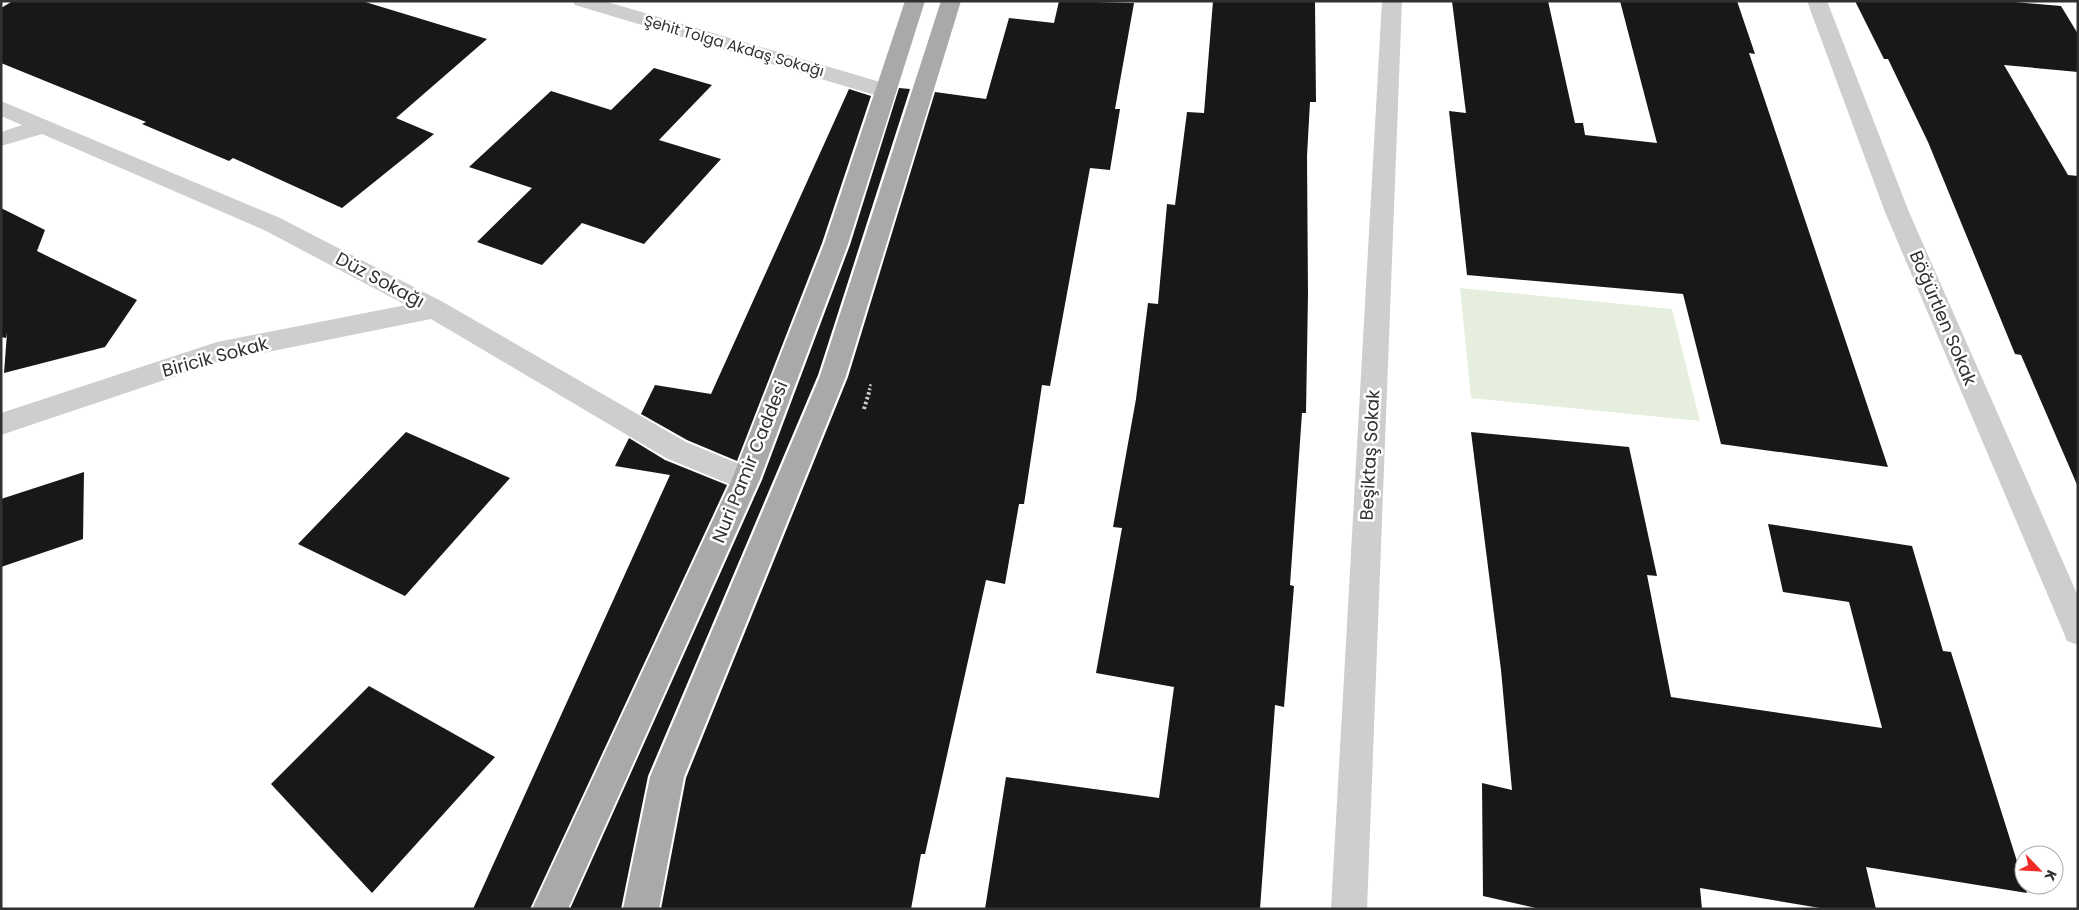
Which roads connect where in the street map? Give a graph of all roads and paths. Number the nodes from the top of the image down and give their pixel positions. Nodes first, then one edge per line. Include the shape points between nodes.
1 (582, 1) edge
2 (915, 1) edge
3 (951, 1) edge
4 (1392, 1) edge
5 (1817, 1) edge
6 (886, 91) junction
7 (1, 108) edge
8 (45, 126) junction
9 (1, 139) edge
10 (434, 308) junction
11 (1, 424) edge
12 (746, 479) junction
13 (2078, 631) edge
14 (550, 909) edge
15 (641, 909) edge
16 (1349, 909) edge

1 - 6 street, Şehit Tolga Akdaş Sokağı
2 - 6 main road, Nuri Pamir Caddesi
3 - 15 main road via 833,376 667,777
4 - 16 street, Beşiktaş Sokak
5 - 13 street, Böğürtlen Sokak via 1896,212
6 - 12 main road, Nuri Pamir Caddesi via 836,244
7 - 8 street, Düz Sokağı
8 - 9 street
8 - 10 street, Düz Sokağı via 272,224
10 - 11 street, Biricik Sokak via 216,352
10 - 12 street, Düz Sokağı via 676,450
12 - 14 main road, Nuri Pamir Caddesi

